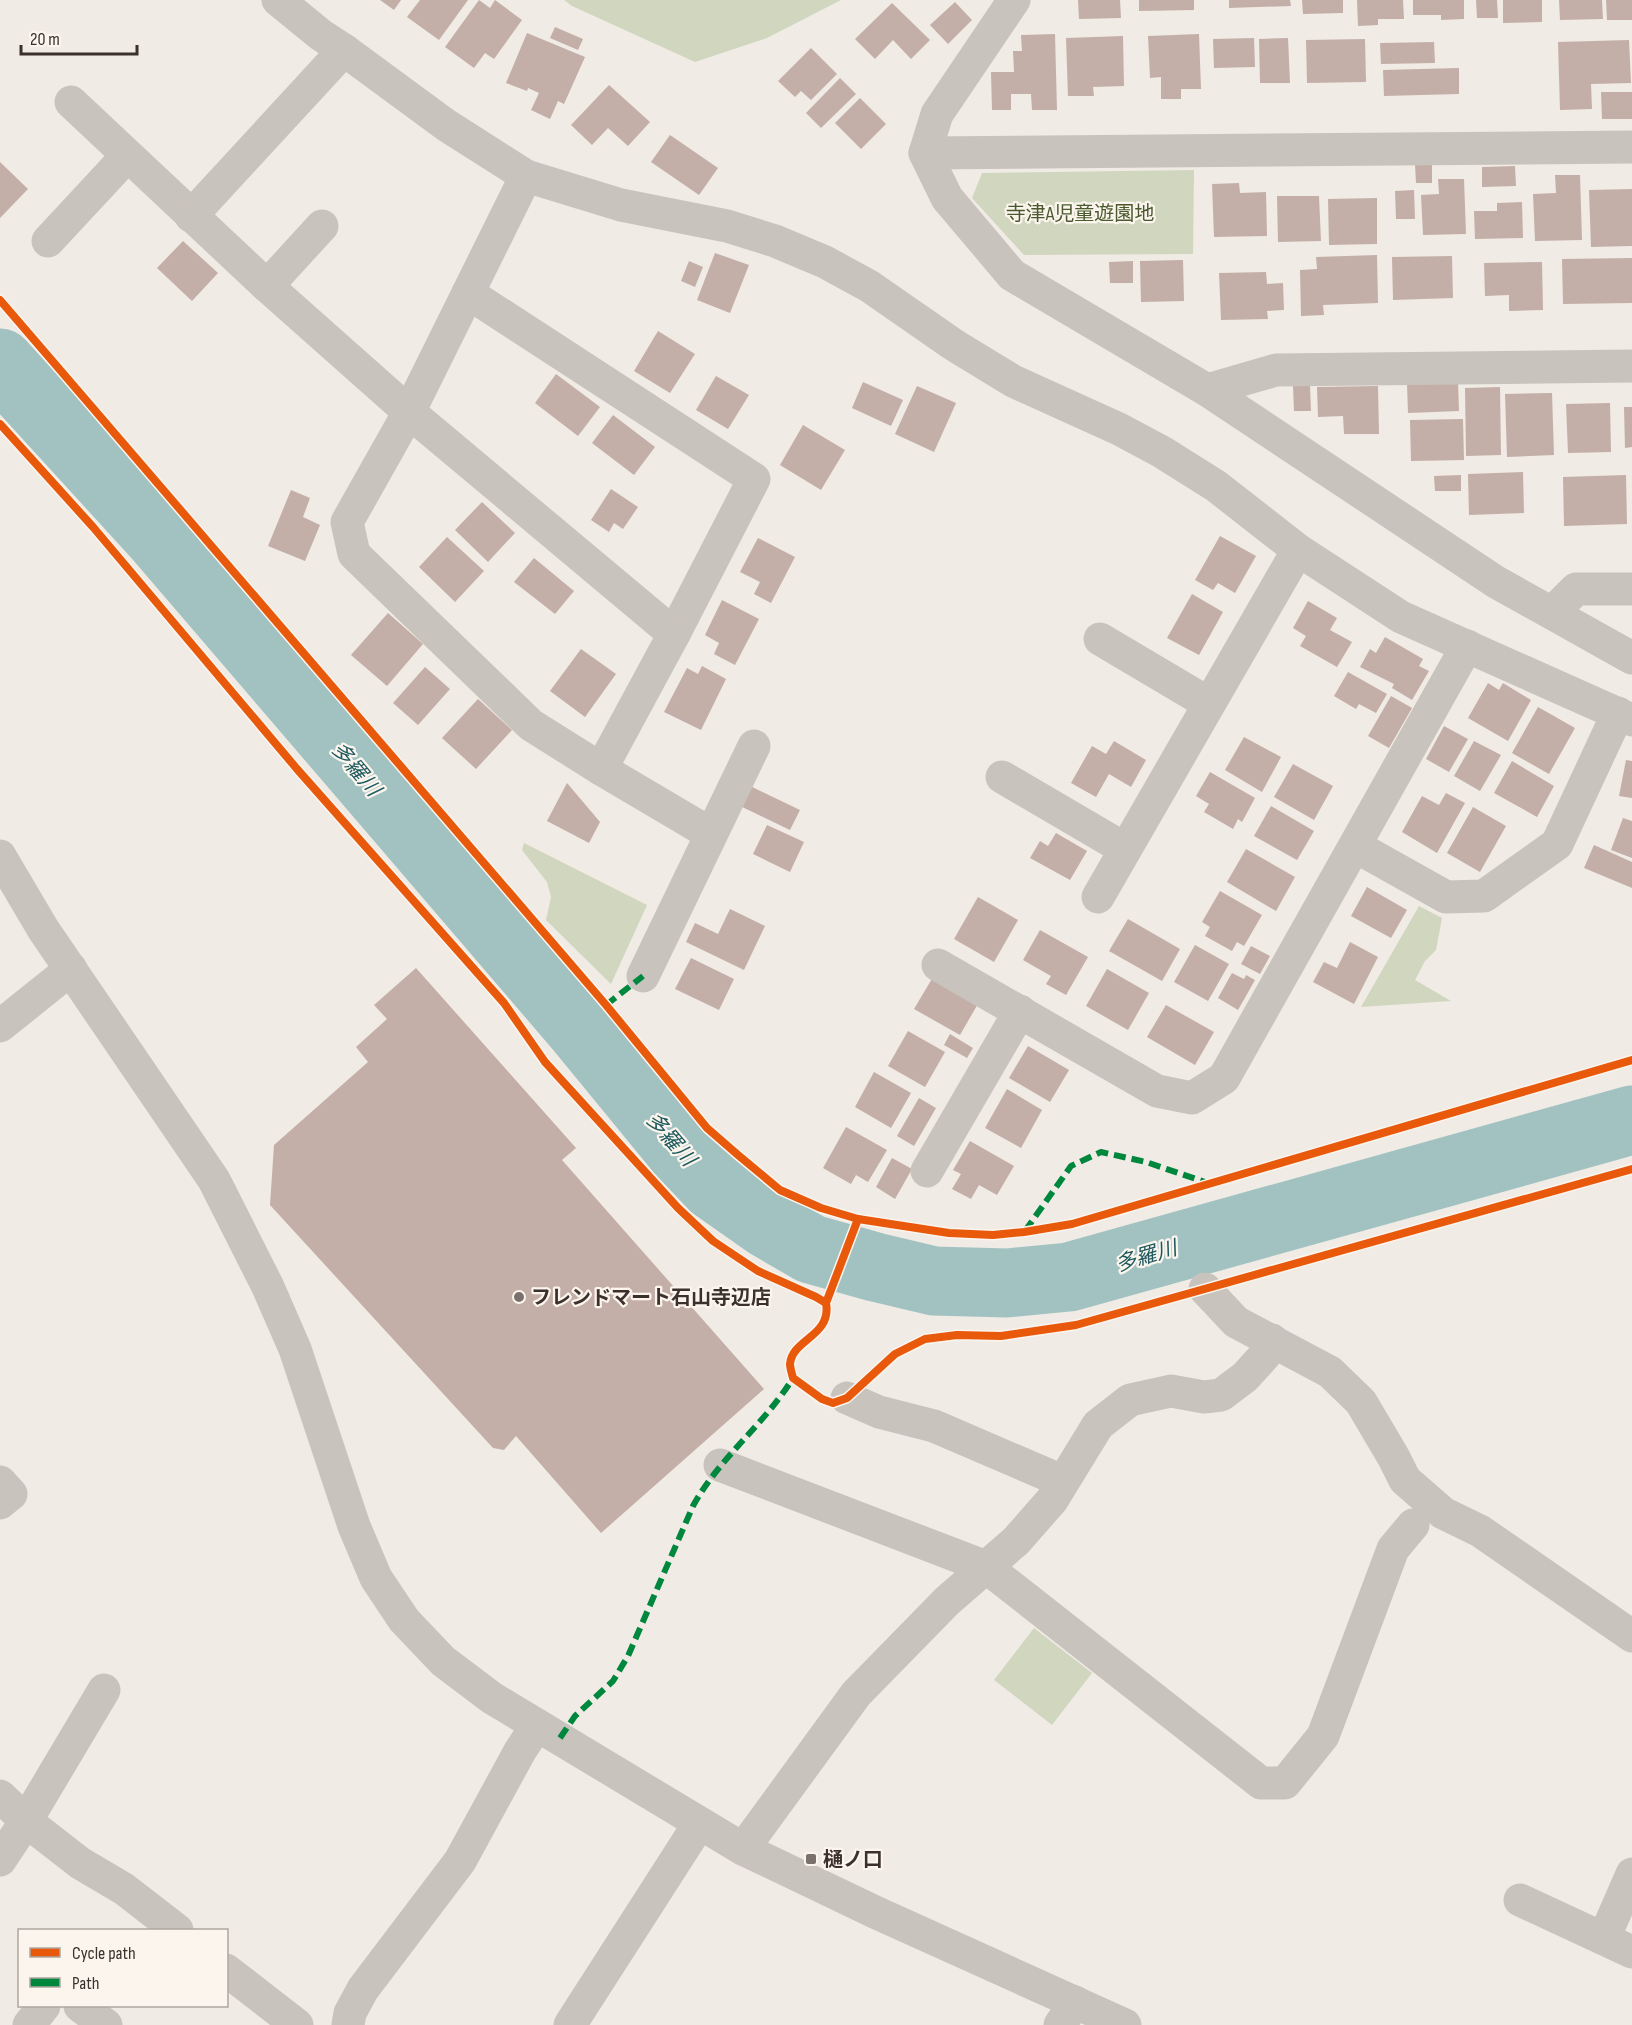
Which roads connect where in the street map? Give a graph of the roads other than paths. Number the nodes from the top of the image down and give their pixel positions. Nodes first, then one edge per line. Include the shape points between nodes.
1 (278, 0) edge
2 (1014, 0) edge
3 (344, 50) junction
4 (71, 102) dead end
5 (1632, 147) edge
6 (925, 153) junction
7 (127, 156) junction
8 (526, 176) junction
9 (191, 216) junction
10 (322, 226) dead end
11 (48, 241) dead end
12 (267, 286) junction
13 (468, 293) junction
14 (1632, 366) edge
15 (1207, 390) junction
16 (409, 412) junction
17 (1298, 550) junction
18 (1632, 589) edge
19 (1553, 612) junction
20 (674, 634) junction
21 (1100, 639) dead end
22 (1467, 646) junction
23 (1632, 658) edge
24 (1208, 703) junction
25 (1625, 717) edge
26 (754, 746) dead end
27 (601, 769) junction
28 (1002, 777) dead end
29 (711, 834) junction
30 (1355, 846) junction
31 (1125, 849) junction
32 (0, 856) edge
33 (1098, 897) dead end
34 (938, 965) dead end
35 (71, 969) junction
36 (643, 976) dead end
37 (1020, 1011) junction
38 (0, 1026) edge
39 (927, 1171) dead end
40 (1205, 1289) dead end
41 (1272, 1340) junction
42 (848, 1398) dead end
43 (720, 1464) dead end
44 (1062, 1481) junction
45 (0, 1482) edge
46 (0, 1503) edge
47 (1413, 1526) dead end
48 (986, 1567) junction
49 (1632, 1635) edge
50 (104, 1690) dead end
51 (537, 1725) junction
52 (0, 1796) edge
53 (26, 1821) junction
54 (699, 1824) junction
55 (743, 1849) junction
56 (0, 1860) edge
57 (1632, 1874) edge
58 (1520, 1900) dead end
59 (176, 1929) edge
60 (1618, 1945) edge
61 (228, 1972) edge
62 (43, 2007) edge
63 (81, 2007) edge
64 (1067, 2014) edge
65 (29, 2025) edge
66 (106, 2025) edge
67 (297, 2025) edge
68 (348, 2025) edge
69 (570, 2025) edge
70 (1125, 2025) edge

1 - 3 street
2 - 6 street via 937,114
3 - 8 street via 446,125
3 - 9 street
4 - 7 street
5 - 6 street
6 - 15 street via 947,198 1012,275
7 - 9 street
7 - 11 street
8 - 13 street
8 - 17 street via 621,205 727,226 825,262 869,286 1013,381 1162,452 1216,486
9 - 12 street
10 - 12 street
12 - 16 street
13 - 16 street
13 - 20 street via 754,479
14 - 15 street via 1276,370
15 - 19 street via 1496,582
16 - 20 street
16 - 27 street via 347,522 354,554 531,724
17 - 22 street via 1401,617
17 - 24 street
18 - 19 street via 1576,589
19 - 23 street
20 - 27 street
21 - 24 street
22 - 25 street
22 - 30 street
24 - 31 street
25 - 30 street via 1557,844 1484,896 1446,897
26 - 29 street
27 - 29 street
28 - 31 street
29 - 36 street
30 - 37 street via 1224,1078 1192,1098 1157,1091
31 - 33 street
32 - 35 street
34 - 37 street
35 - 38 street
35 - 51 street via 214,1180 268,1287 295,1349 354,1526 376,1578 404,1620 443,1661 492,1698
37 - 39 street
40 - 41 street via 1236,1322
41 - 44 street via 1245,1377 1221,1395 1204,1397 1171,1391 1130,1400 1098,1425
41 - 49 street via 1330,1372 1361,1402 1405,1480 1443,1513 1480,1531
42 - 44 street via 879,1412 934,1426
43 - 48 street
44 - 48 street via 1052,1500 1016,1541
45 - 46 street via 11,1494
47 - 48 street via 1393,1549 1323,1736 1285,1783 1261,1783
48 - 55 street via 946,1601 856,1694
50 - 53 street
51 - 54 street
51 - 68 street via 460,1861 363,1989
52 - 53 street
53 - 56 street
53 - 59 street
54 - 55 street
54 - 69 street
55 - 64 street via 877,1913
57 - 60 street
58 - 60 street
61 - 67 street
62 - 65 street
63 - 66 street
64 - 70 street

